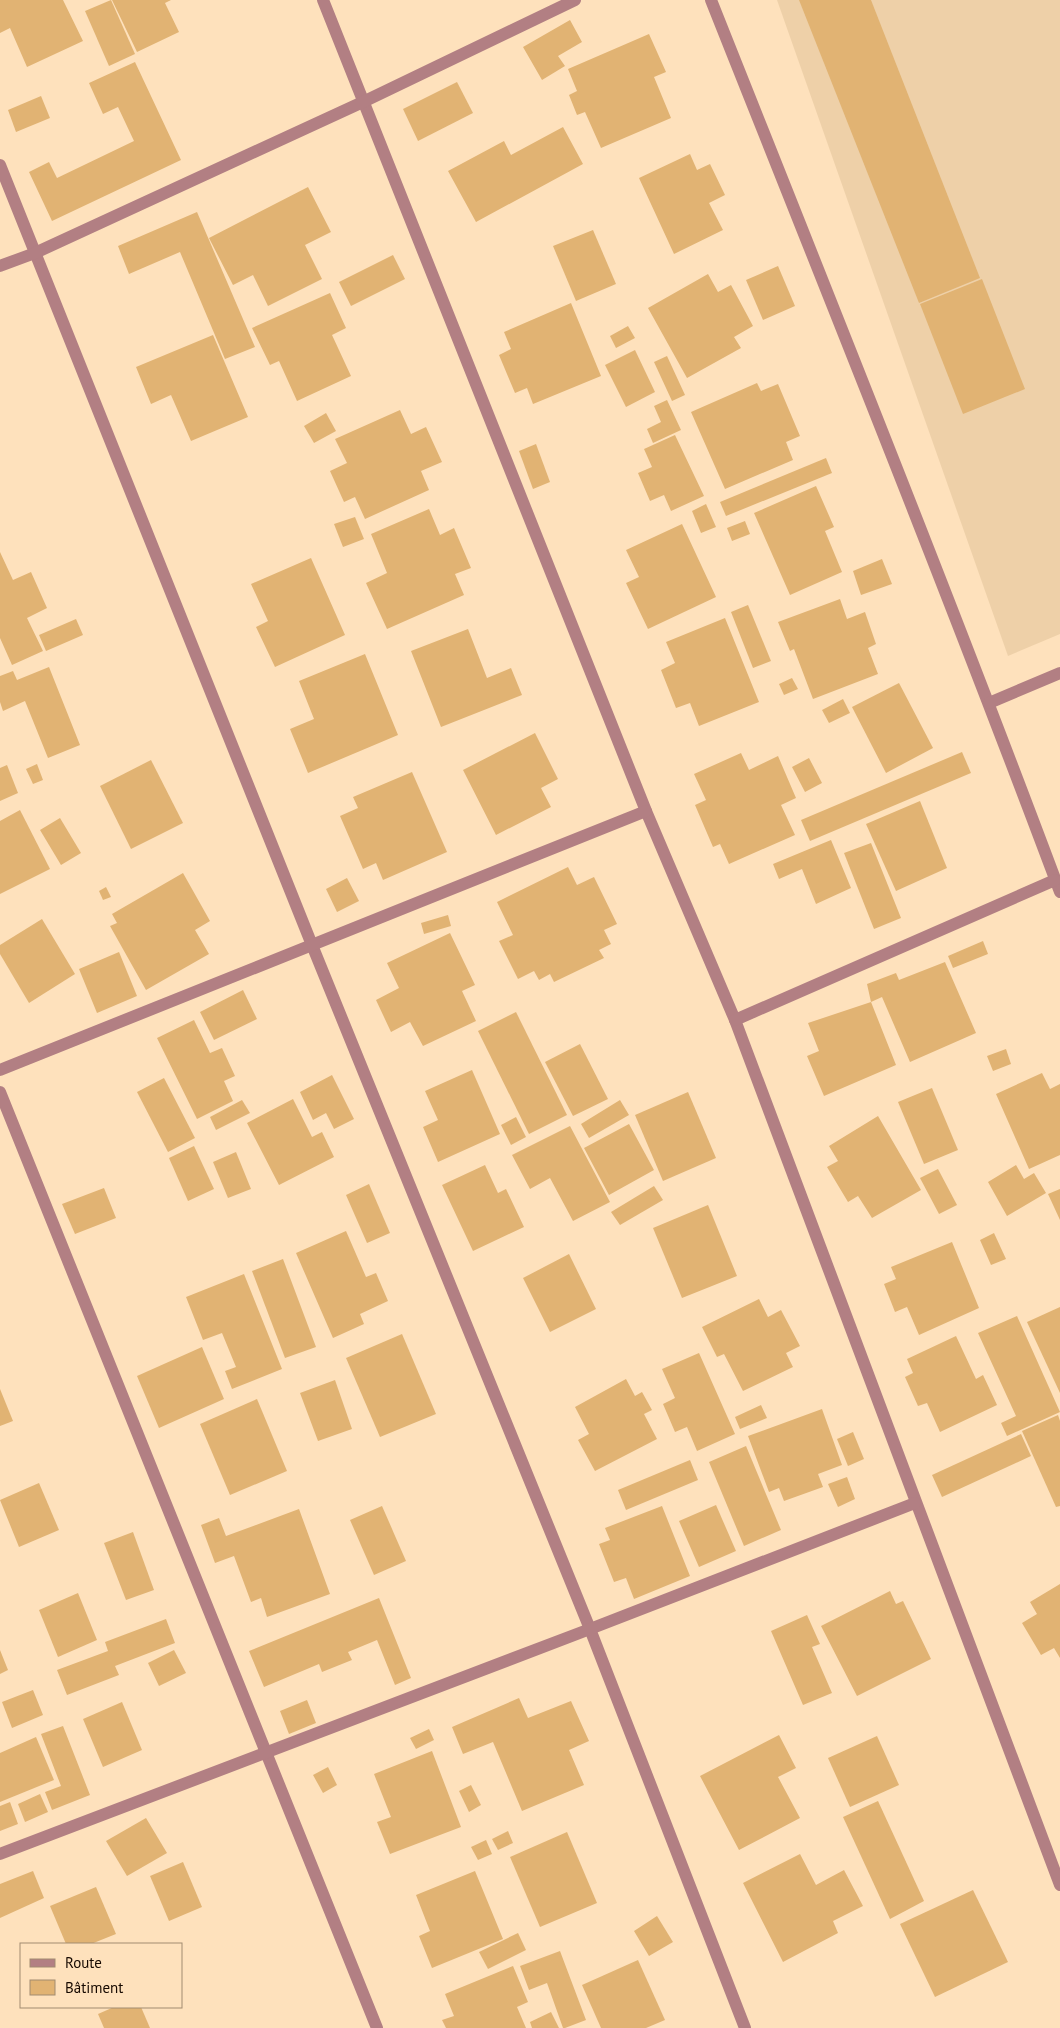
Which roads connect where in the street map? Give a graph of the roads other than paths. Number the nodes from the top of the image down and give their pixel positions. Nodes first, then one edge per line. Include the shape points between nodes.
1 (323, 0) edge
2 (575, 0) edge
3 (711, 0) edge
4 (364, 101) junction
5 (0, 165) edge
6 (35, 253) junction
7 (0, 266) edge
8 (1060, 674) edge
9 (989, 703) junction
10 (646, 811) junction
11 (1058, 886) edge
12 (312, 945) junction
13 (735, 1020) junction
14 (0, 1070) edge
15 (0, 1092) edge
16 (915, 1503) junction
17 (590, 1630) junction
18 (266, 1752) junction
19 (0, 1854) edge
20 (1060, 1884) edge
21 (377, 2028) edge
22 (745, 2028) edge

1 - 4 street
2 - 4 street
3 - 9 street
4 - 6 street
4 - 10 street
5 - 6 street
6 - 7 street
6 - 12 street
8 - 9 street
9 - 11 street
10 - 12 street
10 - 13 street
11 - 13 street
12 - 14 street
12 - 17 street
13 - 16 street
15 - 18 street
16 - 17 street
16 - 20 street
17 - 18 street
17 - 22 street
18 - 19 street
18 - 21 street

